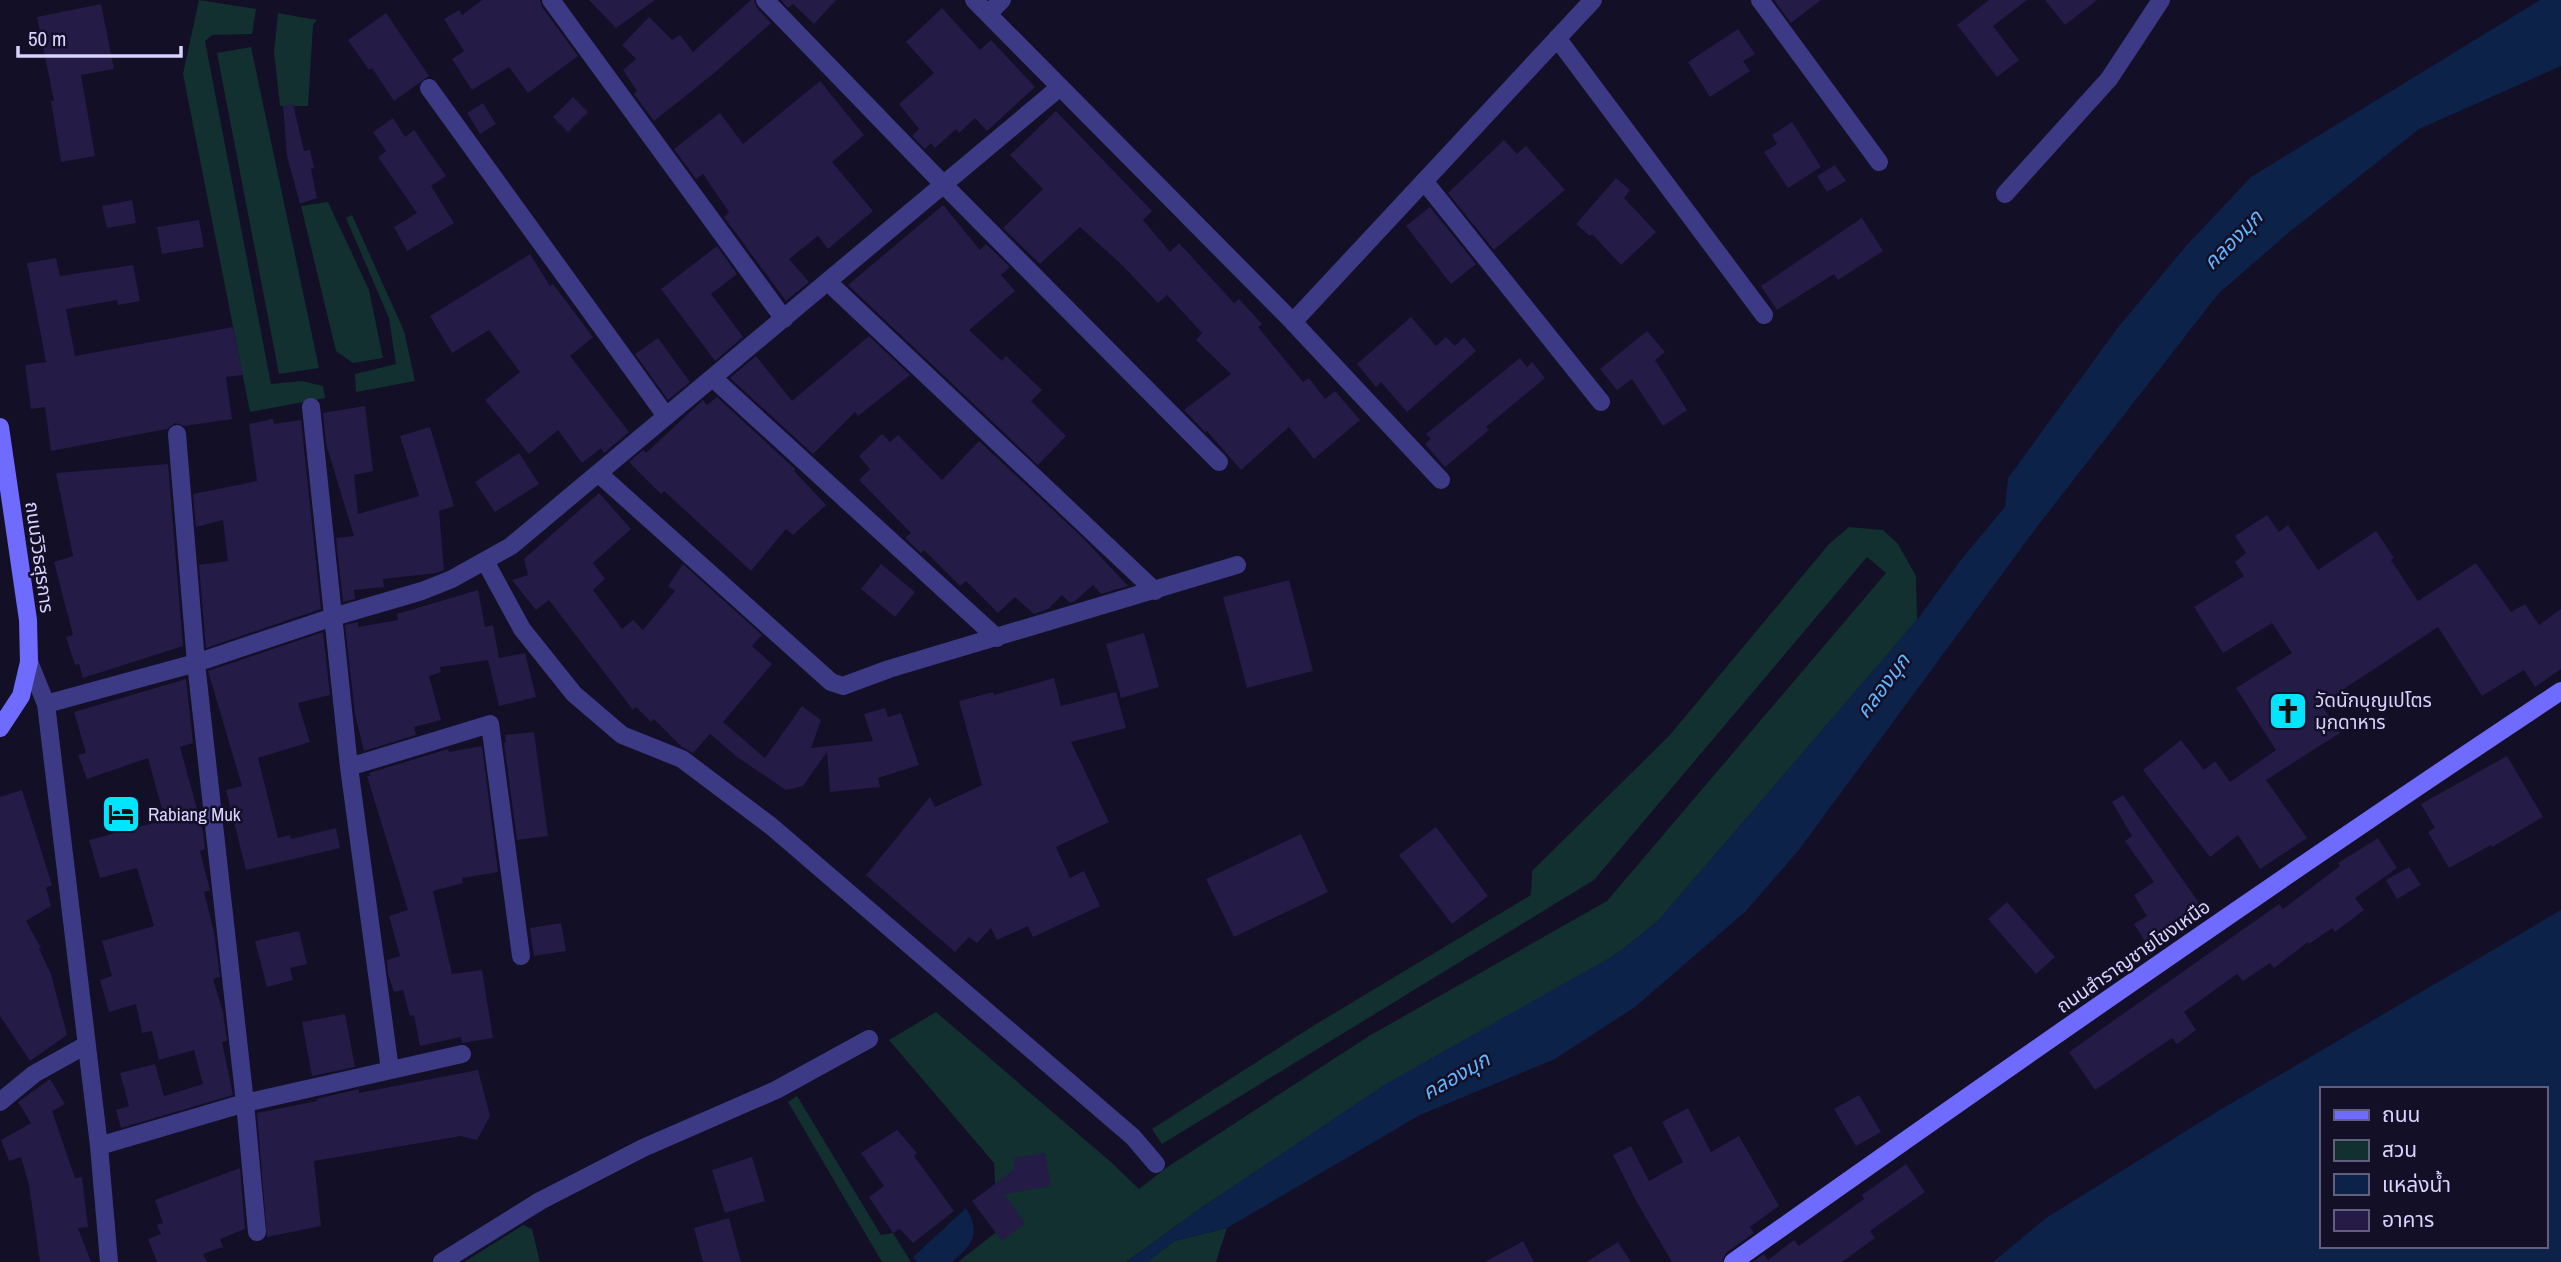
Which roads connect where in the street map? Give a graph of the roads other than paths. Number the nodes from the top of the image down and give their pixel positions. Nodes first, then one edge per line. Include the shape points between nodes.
1 (551, 0) edge
2 (765, 0) edge
3 (974, 0) edge
4 (1002, 0) edge
5 (1593, 0) edge
6 (1760, 0) edge
7 (2161, 0) edge
8 (988, 14) junction
9 (1557, 38) junction
10 (1060, 87) junction
11 (429, 88) dead end
12 (1879, 162) dead end
13 (1424, 181) junction
14 (944, 185) junction
15 (2005, 194) dead end
16 (828, 282) junction
17 (1764, 314) dead end
18 (784, 319) junction
19 (1293, 322) junction
20 (713, 378) junction
21 (1601, 402) dead end
22 (311, 407) dead end
23 (666, 416) junction
24 (0, 427) edge
25 (177, 434) dead end
26 (1219, 461) dead end
27 (598, 473) junction
28 (1441, 480) dead end
29 (485, 561) junction
30 (1237, 565) dead end
31 (1155, 591) junction
32 (333, 617) junction
33 (997, 638) junction
34 (29, 662) junction
35 (196, 663) junction
36 (2561, 691) edge
37 (46, 704) junction
38 (0, 728) edge
39 (349, 767) junction
40 (521, 956) dead end
41 (869, 1039) dead end
42 (86, 1045) junction
43 (463, 1054) dead end
44 (390, 1070) junction
45 (0, 1102) edge
46 (245, 1103) junction
47 (99, 1146) junction
48 (1156, 1164) dead end
49 (257, 1232) dead end
50 (109, 1262) edge
51 (442, 1262) edge
52 (1733, 1262) edge

1 - 18 street
2 - 14 street
3 - 8 street
4 - 8 street
5 - 9 street
6 - 12 street
7 - 15 street via 2109,79
8 - 10 street
9 - 13 street
9 - 17 street
10 - 14 street
10 - 19 street
11 - 23 street
13 - 19 street
13 - 21 street
14 - 16 street
14 - 26 street
16 - 18 street
16 - 31 street
18 - 20 street
19 - 28 street
20 - 23 street
20 - 33 street
22 - 32 street
23 - 27 street
24 - 34 street, ถนนวิวิธสุรการ via 28,620
25 - 35 street
27 - 29 street
27 - 33 street via 831,682 843,686
29 - 32 street via 422,591
29 - 48 street via 522,629 574,694 622,735 682,759 771,826 1133,1137
30 - 31 street
31 - 33 street
32 - 35 street
32 - 39 street
34 - 37 street
34 - 38 street, ถนนวิวิธสุรการ via 21,696
35 - 37 street
35 - 46 street
36 - 52 street, ถนนสำราญชายโขงเหนือ via 2333,843
37 - 42 street
39 - 40 street via 490,724
39 - 44 street
41 - 51 street via 776,1090 643,1148 540,1201
42 - 45 street via 34,1074
42 - 47 street
43 - 44 street
44 - 46 street
46 - 47 street
46 - 49 street
47 - 50 street

